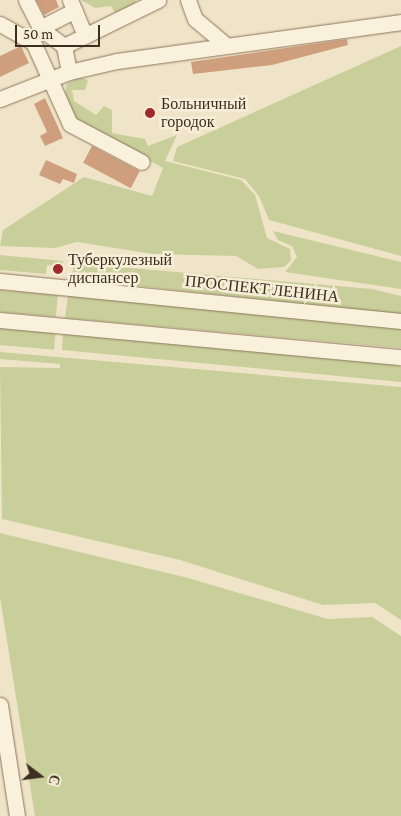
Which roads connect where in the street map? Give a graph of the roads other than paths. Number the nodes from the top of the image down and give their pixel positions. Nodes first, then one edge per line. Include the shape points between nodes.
1 (26, 0) edge
2 (158, 0) edge
3 (188, 0) edge
4 (73, 5) edge
5 (401, 22) edge
6 (0, 24) edge
7 (45, 32) junction
8 (85, 36) junction
9 (33, 42) junction
10 (226, 45) junction
11 (64, 46) junction
12 (69, 72) junction
13 (48, 80) junction
14 (0, 99) edge
15 (142, 162) dead end
16 (0, 281) edge
17 (0, 320) edge
18 (401, 321) edge
19 (401, 357) edge
20 (0, 705) edge
21 (17, 816) edge

1 - 7 street
2 - 8 street
3 - 10 street via 195,18
4 - 7 street
4 - 8 street
5 - 10 street
6 - 9 street
7 - 9 street
7 - 11 street
8 - 11 street
9 - 13 street
10 - 12 street
11 - 12 street
12 - 13 street
13 - 14 street
13 - 15 street via 70,124
16 - 18 street, ПРОСПЕКТ ЛЕНИНА
17 - 19 street
20 - 21 street

